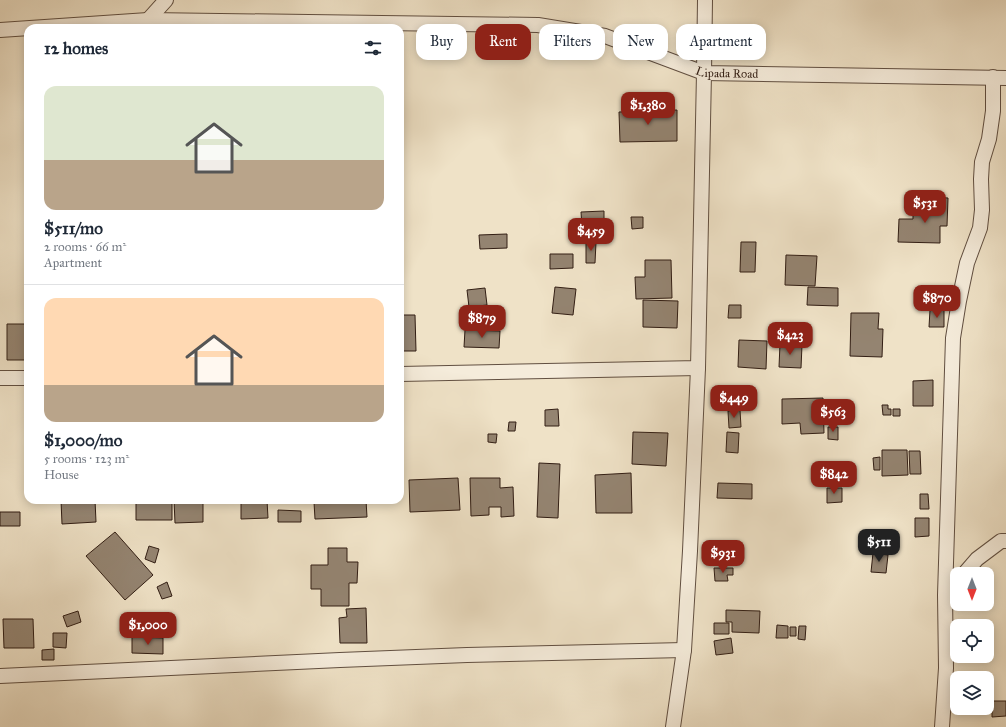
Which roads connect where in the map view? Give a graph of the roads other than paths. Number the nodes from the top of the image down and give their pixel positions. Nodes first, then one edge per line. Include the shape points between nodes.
1 (166, 0) edge
2 (705, 0) edge
3 (148, 20) junction
4 (89, 24) edge
5 (24, 28) edge
6 (0, 30) edge
7 (704, 73) junction
8 (1000, 78) edge
9 (698, 368) junction
10 (404, 374) edge
11 (0, 378) edge
12 (24, 378) edge
13 (1006, 541) edge
14 (970, 567) edge
15 (950, 590) edge
16 (946, 595) junction
17 (684, 650) junction
18 (0, 676) edge
19 (673, 727) edge
20 (942, 727) edge

1 - 3 street
2 - 7 street
3 - 4 street, Lipada Road
3 - 7 street, Lipada Road via 538,25 605,36
5 - 6 street, Lipada Road
7 - 8 street, Lipada Road
7 - 9 street
8 - 16 street via 989,139 982,162 980,228 967,263 953,338
9 - 10 street
9 - 17 street
11 - 12 street
13 - 14 street via 977,559
15 - 16 street
16 - 20 street via 946,668
17 - 18 street via 467,655
17 - 19 street

